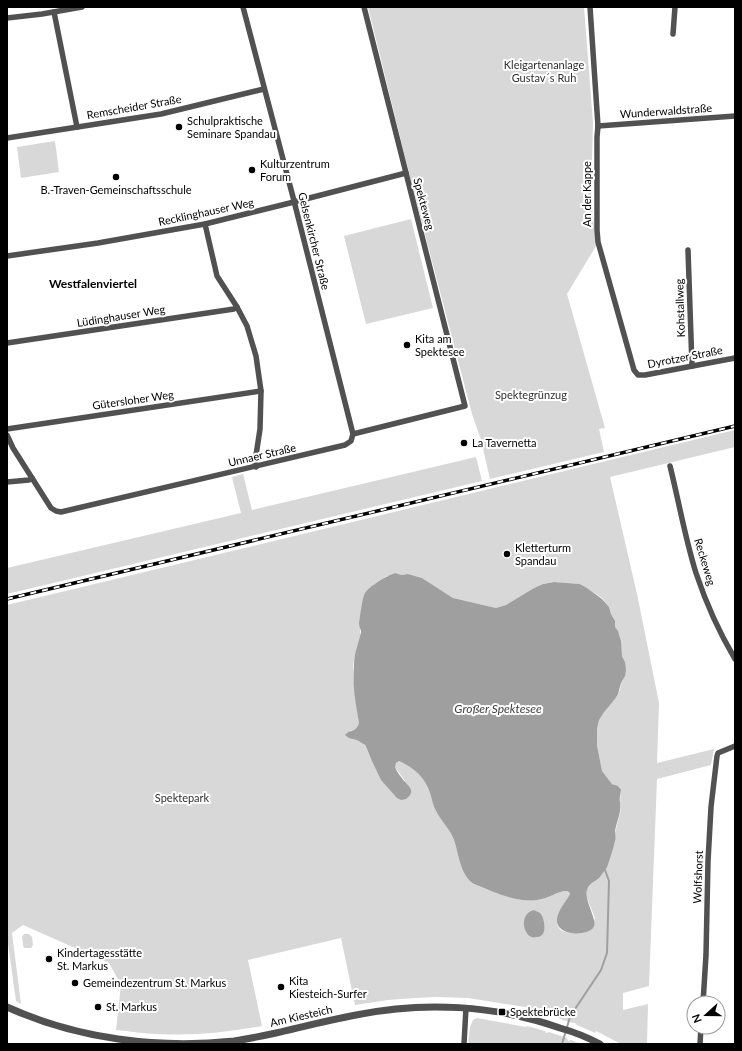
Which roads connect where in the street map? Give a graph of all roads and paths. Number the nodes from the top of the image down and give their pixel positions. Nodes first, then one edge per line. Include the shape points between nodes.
1 (82, 7) edge
2 (243, 7) edge
3 (364, 7) edge
4 (590, 7) edge
5 (675, 7) edge
6 (54, 12) junction
7 (7, 18) edge
8 (673, 34) dead end
9 (264, 90) junction
10 (735, 116) edge
11 (598, 126) junction
12 (77, 127) junction
13 (7, 138) edge
14 (406, 173) junction
15 (294, 202) junction
16 (205, 224) junction
17 (688, 250) dead end
18 (7, 256) edge
19 (238, 307) junction
20 (7, 343) edge
21 (735, 358) edge
22 (692, 366) junction
23 (638, 375) joint
24 (261, 390) junction
25 (465, 406) joint
26 (7, 429) edge
27 (353, 434) junction
28 (7, 435) edge
29 (670, 466) dead end
30 (256, 467) junction
31 (32, 478) junction
32 (7, 482) edge
33 (735, 659) edge
34 (735, 746) edge
35 (704, 995) edge
36 (7, 1007) edge
37 (466, 1008) junction
38 (202, 1044) edge
39 (464, 1044) edge
40 (600, 1044) edge

1 - 6 street
2 - 9 street, Gelsenkircher Straße
3 - 14 street, Spekteweg
4 - 11 street, An der Kappe
5 - 8 street
6 - 7 street
6 - 12 street
9 - 12 street, Remscheider Straße via 160,114
9 - 15 street, Gelsenkircher Straße
10 - 11 street, Wunderwaldstraße
11 - 23 street, An der Kappe via 598,242 634,370
12 - 13 street, Remscheider Straße
14 - 15 street, Recklinghauser Weg
14 - 25 street, Spekteweg
15 - 16 street, Recklinghauser Weg
15 - 27 street, Gelsenkircher Straße
16 - 18 street, Recklinghauser Weg
16 - 19 street via 217,276
17 - 22 street, Kohstallweg
19 - 20 street, Lüdinghauser Weg
19 - 24 street via 256,356
21 - 22 street, Dyrotzer Straße
22 - 23 street, Dyrotzer Straße
24 - 26 street, Gütersloher Weg
24 - 30 street
25 - 27 street, Unnaer Straße
27 - 30 street, Unnaer Straße via 345,445
28 - 31 street
29 - 33 street, Reckeweg via 696,573 714,619
30 - 31 street, Unnaer Straße via 61,512 51,508
31 - 32 street
34 - 35 street, Wolfshorst via 718,753 711,807
36 - 38 street, Am Kiesteich via 53,1024 106,1037 144,1042
37 - 38 street, Am Kiesteich via 387,1009 236,1041
37 - 39 street
37 - 40 street, Am Kiesteich via 528,1018

